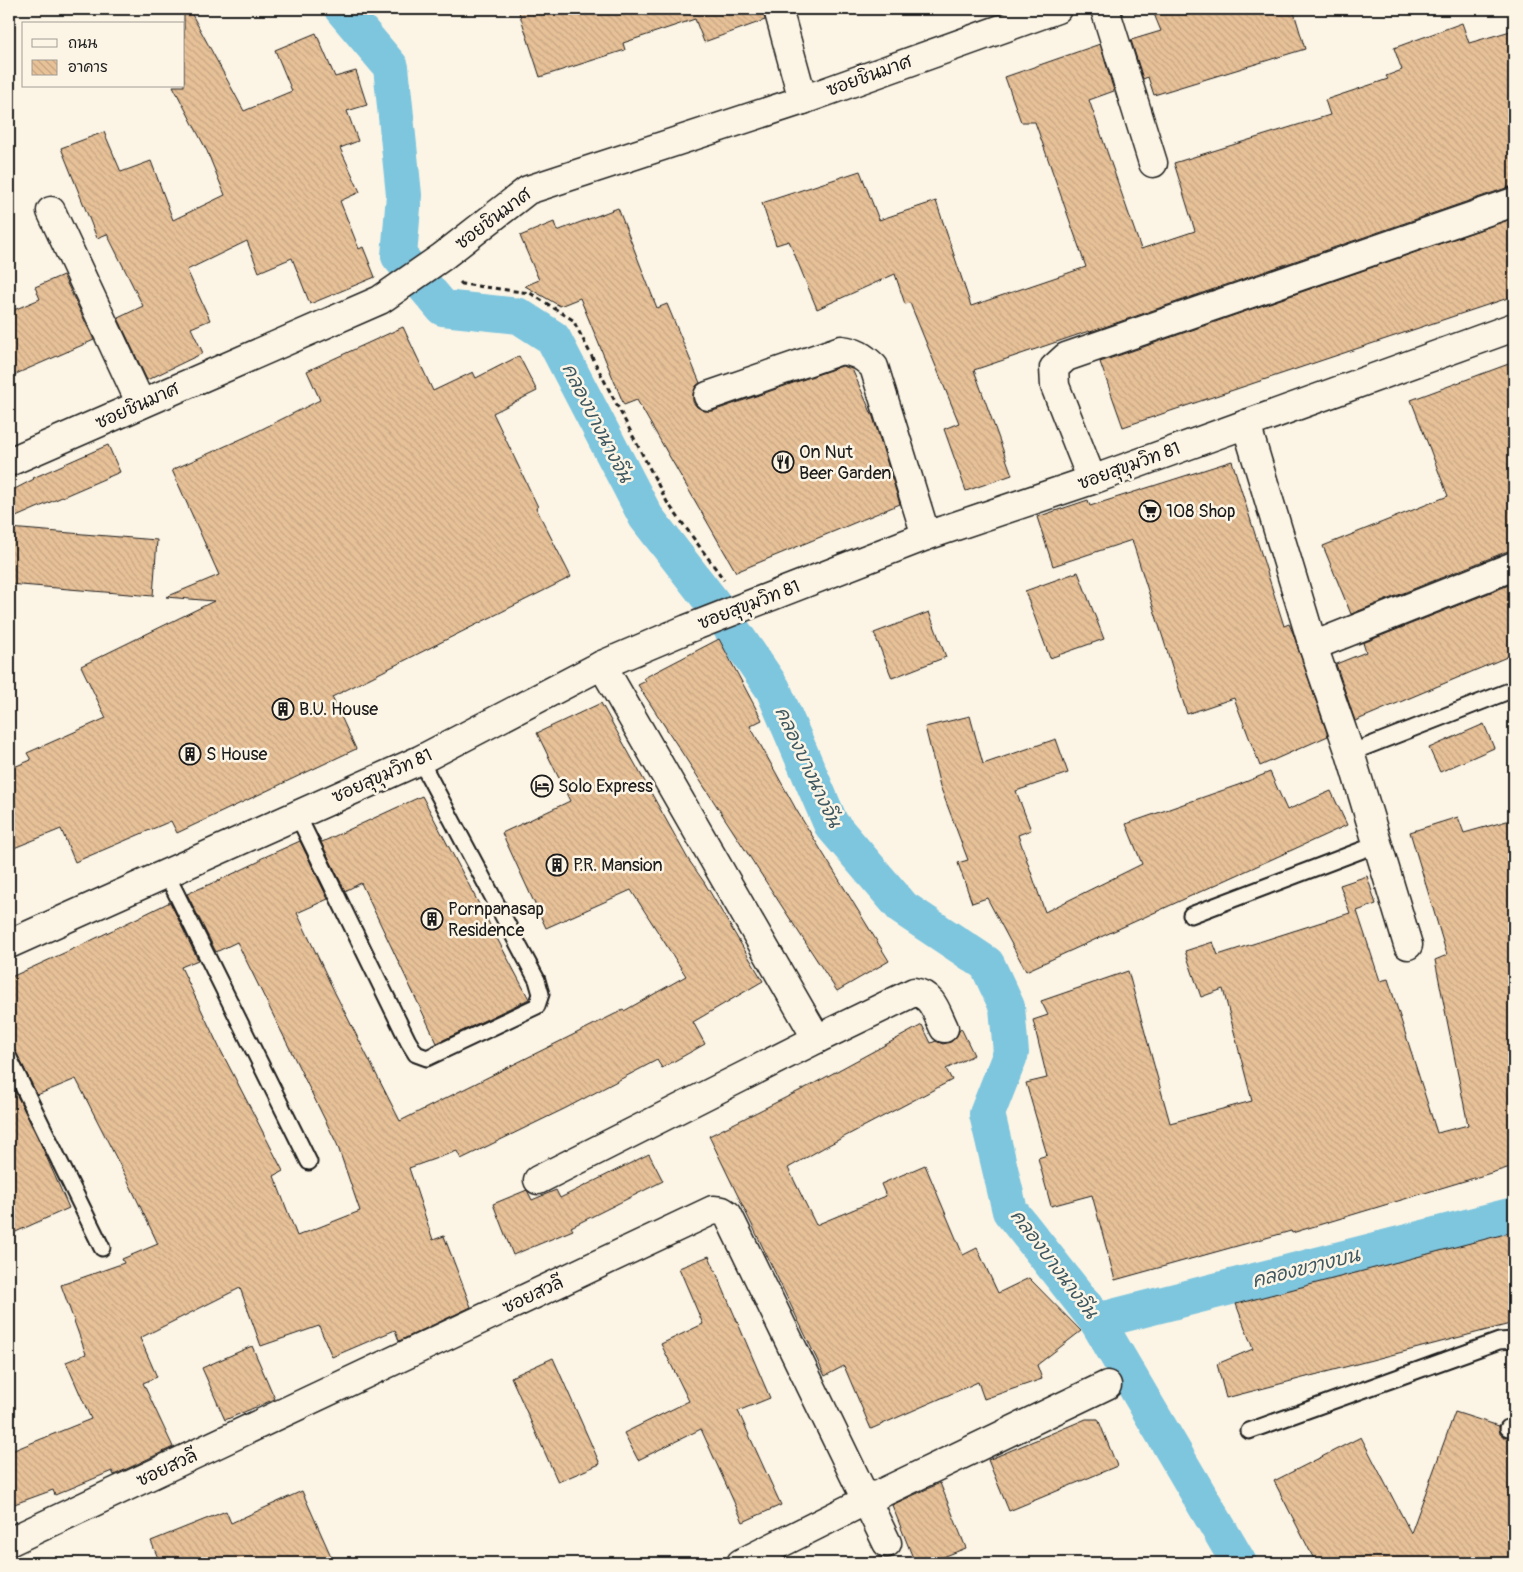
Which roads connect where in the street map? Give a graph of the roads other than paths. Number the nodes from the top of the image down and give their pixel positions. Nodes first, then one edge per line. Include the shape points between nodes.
1 (778, 9) edge
2 (1057, 9) edge
3 (1105, 9) edge
4 (803, 100) junction
5 (1153, 163) dead end
6 (1514, 202) edge
7 (51, 211) dead end
8 (1514, 328) edge
9 (708, 396) dead end
10 (141, 404) junction
11 (1246, 424) junction
12 (9, 462) edge
13 (1092, 480) junction
14 (926, 536) junction
15 (1514, 566) edge
16 (1313, 646) junction
17 (602, 665) junction
18 (1514, 689) edge
19 (1350, 753) junction
20 (420, 760) junction
21 (297, 814) junction
22 (1378, 844) junction
23 (166, 873) junction
24 (1190, 916) dead end
25 (9, 944) edge
26 (1408, 945) dead end
27 (944, 1028) dead end
28 (818, 1039) junction
29 (9, 1058) edge
30 (309, 1162) dead end
31 (538, 1180) dead end
32 (102, 1248) dead end
33 (1514, 1340) edge
34 (1107, 1385) dead end
35 (1249, 1431) dead end
36 (865, 1501) junction
37 (9, 1542) edge
38 (886, 1543) dead end
39 (741, 1563) edge

1 - 4 street
2 - 4 street, ซอยชินมาศ
3 - 5 street
4 - 10 street, ซอยชินมาศ via 528,190 380,300
6 - 13 street via 1066,357 1054,368 1055,386
7 - 10 street
8 - 11 street, ซอยสุขุมวิท 81
9 - 14 street via 841,350 864,357 874,367
10 - 12 street, ซอยชินมาศ
11 - 13 street, ซอยสุขุมวิท 81
11 - 16 street
13 - 14 street, ซอยสุขุมวิท 81
14 - 17 street, ซอยสุขุมวิท 81
15 - 16 street
16 - 19 street
17 - 20 street, ซอยสุขุมวิท 81
17 - 28 street
18 - 19 lane
19 - 22 street
20 - 21 street, ซอยสุขุมวิท 81
20 - 21 lane via 537,980 541,994 537,1006 427,1058 416,1054 408,1040
21 - 23 street, ซอยสุขุมวิท 81
22 - 24 lane
22 - 26 street
23 - 25 street, ซอยสุขุมวิท 81
23 - 30 lane
27 - 28 street via 930,998 914,992
28 - 31 street
29 - 32 lane
33 - 35 lane via 1499,1341
34 - 36 street
36 - 37 street, ซอยสวลี via 728,1215 713,1210
36 - 38 street, ซอยสวลี
36 - 39 street

